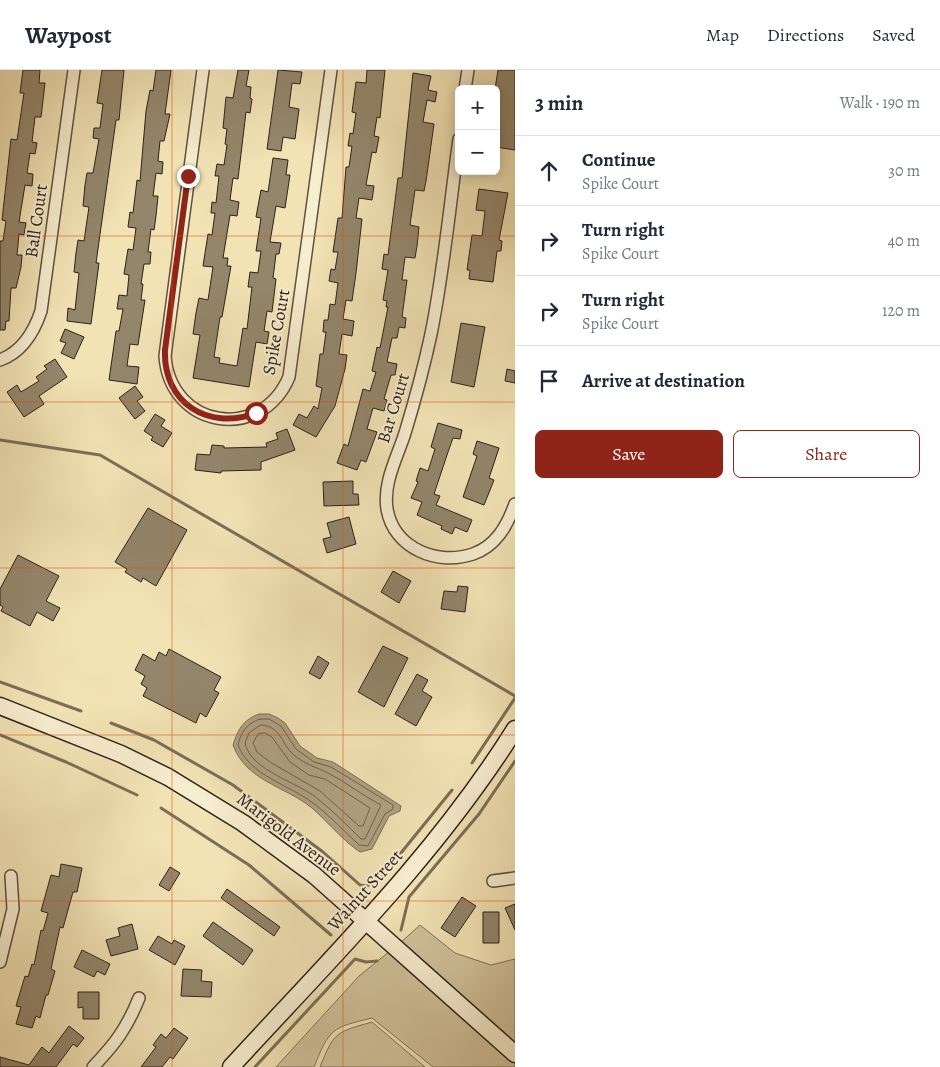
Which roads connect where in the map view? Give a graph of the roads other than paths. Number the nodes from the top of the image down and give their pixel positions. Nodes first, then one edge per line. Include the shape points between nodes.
1 (74, 70) edge
2 (203, 70) edge
3 (332, 70) edge
4 (468, 70) edge
5 (466, 85) edge
6 (455, 168) edge
7 (0, 360) edge
8 (515, 504) edge
9 (0, 706) edge
10 (515, 729) edge
11 (11, 876) dead end
12 (515, 878) edge
13 (493, 881) dead end
14 (365, 921) junction
15 (0, 962) edge
16 (139, 998) dead end
17 (515, 1054) edge
18 (93, 1067) edge
19 (231, 1067) edge

1 - 7 street, Ball Court via 41,311 37,324 22,346
2 - 3 street, Spike Court via 165,356 169,378 183,401 202,414 225,419 249,416 264,409 281,392 289,377
4 - 5 street
6 - 8 street, Bar Court via 432,333 419,388 387,486 388,512 395,530 410,546 430,556 452,559 488,547 504,529
9 - 14 main road, Marigold Avenue via 121,754 198,794 279,848
10 - 14 main road, Walnut Street via 445,829
11 - 15 street via 12,909
12 - 13 street
14 - 17 main road, Marigold Avenue
14 - 19 main road, Walnut Street
16 - 18 street via 117,1042

